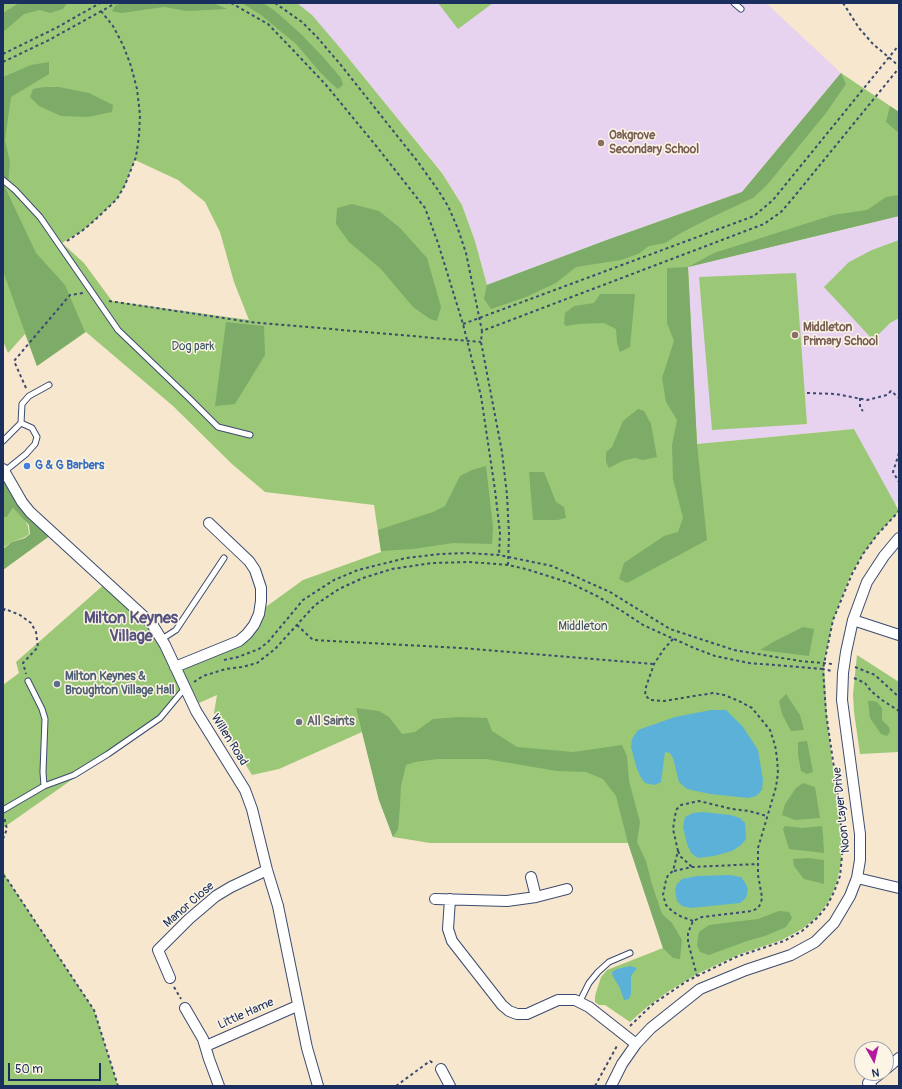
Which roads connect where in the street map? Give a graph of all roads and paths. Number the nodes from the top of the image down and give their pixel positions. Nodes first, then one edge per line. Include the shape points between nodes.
1 (100, 3) edge
2 (116, 3) edge
3 (231, 3) edge
4 (275, 3) edge
5 (734, 3) edge
6 (843, 3) edge
7 (740, 9) dead end
8 (101, 11) junction
9 (899, 45) edge
10 (3, 54) edge
11 (889, 58) junction
12 (3, 62) edge
13 (899, 67) edge
14 (3, 180) edge
15 (59, 244) junction
16 (92, 292) junction
17 (479, 318) junction
18 (463, 324) junction
19 (482, 331) junction
20 (467, 341) junction
21 (481, 342) junction
22 (49, 385) dead end
23 (807, 393) dead end
24 (29, 396) junction
25 (860, 398) junction
26 (899, 398) edge
27 (863, 411) dead end
28 (21, 423) junction
29 (250, 435) dead end
30 (3, 441) edge
31 (899, 453) edge
32 (4, 470) edge
33 (899, 482) edge
34 (899, 511) edge
35 (209, 523) dead end
36 (899, 538) edge
37 (499, 555) junction
38 (509, 557) junction
39 (224, 558) dead end
40 (508, 565) junction
41 (3, 611) edge
42 (853, 620) junction
43 (297, 625) junction
44 (899, 635) edge
45 (162, 638) junction
46 (673, 639) junction
47 (219, 662) dead end
48 (824, 663) junction
49 (654, 664) junction
50 (175, 667) junction
51 (823, 669) junction
52 (844, 669) junction
53 (28, 681) joint
54 (185, 688) junction
55 (899, 697) edge
56 (899, 711) edge
57 (44, 786) junction
58 (3, 811) edge
59 (767, 816) junction
60 (3, 839) edge
61 (678, 851) junction
62 (758, 864) junction
63 (692, 867) junction
64 (267, 870) junction
65 (673, 871) junction
66 (3, 875) edge
67 (532, 877) dead end
68 (857, 878) junction
69 (899, 888) edge
70 (567, 889) dead end
71 (536, 897) junction
72 (435, 899) dead end
73 (450, 899) junction
74 (693, 921) junction
75 (630, 953) dead end
76 (697, 976) junction
77 (170, 978) joint
78 (700, 989) junction
79 (580, 1001) junction
80 (297, 1006) junction
81 (185, 1008) joint
82 (624, 1034) junction
83 (636, 1044) junction
84 (206, 1046) junction
85 (441, 1069) joint
86 (118, 1086) edge
87 (218, 1086) edge
88 (318, 1086) edge
89 (396, 1086) edge
90 (450, 1086) edge
91 (595, 1086) edge
92 (611, 1086) edge

1 - 10 path
2 - 8 path
3 - 18 path via 268,24 293,50 382,152 425,208
4 - 17 path via 302,22 317,37 438,190 458,229
5 - 7 lane
6 - 11 path via 859,28
8 - 12 path
8 - 15 path via 123,45 137,89 140,122 136,157 117,199 82,231
9 - 11 path
11 - 13 path
11 - 17 path via 773,200 754,216
13 - 19 path via 781,212 764,224
14 - 15 lane via 40,217
15 - 16 lane
16 - 20 path via 111,302 250,322
16 - 24 path via 70,295 14,361
16 - 29 lane via 118,330 218,427
17 - 18 path
17 - 19 path
18 - 20 path
19 - 21 path
20 - 21 path
20 - 37 path via 480,396 495,490 500,533
21 - 38 path via 502,452 507,495
22 - 24 lane
23 - 25 path
24 - 28 lane via 22,404
25 - 26 path via 868,400 887,395 891,391
25 - 27 path via 860,408
28 - 30 lane
28 - 32 lane via 32,428 37,437 35,444
31 - 33 path via 893,472
32 - 45 street, Willen Road via 30,512 145,616
34 - 48 path via 877,535 852,574 833,620
35 - 50 street via 249,561 255,570 261,588 259,614 254,625 239,641
36 - 42 street, Noon Layer Drive via 867,582
37 - 38 path
37 - 47 path via 440,554 406,558 358,570 334,580 303,600 268,642 259,649
38 - 40 path
38 - 48 path via 552,566 610,592 670,629 734,650
39 - 45 lane via 176,630
40 - 43 path via 432,563 392,569 339,589 315,605
40 - 46 path via 570,583 597,596 643,625
41 - 53 path via 6,609 20,615 31,623 36,632 38,647 23,664
42 - 44 street
42 - 52 street, Noon Layer Drive
43 - 49 path via 313,640 461,648
43 - 54 path via 275,649 257,663 203,676
45 - 50 street, Willen Road
46 - 49 path
46 - 51 path via 715,656 749,663
48 - 51 path
48 - 52 path
49 - 59 path via 645,695 650,700 664,701 713,693 724,695 752,708 770,730 775,744 778,773
50 - 54 street, Willen Road
51 - 76 path via 843,846 840,876 834,892 827,906 802,931 784,941 736,957
52 - 55 path via 858,667 875,675
52 - 56 path
52 - 68 street, Noon Layer Drive via 842,700 860,834
53 - 57 lane via 45,719
54 - 57 lane via 160,718 130,739 81,771
54 - 64 street, Willen Road via 196,711 245,790
57 - 58 lane
58 - 60 path via 8,829
59 - 61 path via 699,801 681,805 674,817
59 - 62 path via 758,848
61 - 63 path
61 - 65 path
62 - 63 path
62 - 74 path via 762,896 762,903 758,908 752,911 702,917
63 - 65 path
64 - 77 street, Manor Close via 216,896 158,950
64 - 80 street, Willen Road via 278,906
65 - 74 path via 668,875 663,890 666,905 673,912
66 - 86 path via 94,1010
67 - 71 street
68 - 69 street
68 - 78 street, Noon Layer Drive via 834,923 815,942 791,955
70 - 71 street
71 - 73 street via 507,900
72 - 73 street
73 - 79 street via 448,929 452,942 509,1011 528,1014 558,1000
74 - 76 path via 688,933 688,942
75 - 79 lane via 609,962 598,972
76 - 78 path
76 - 82 path via 653,1004
77 - 81 path
78 - 83 street, Noon Layer Drive via 651,1028
79 - 82 street
80 - 84 street, Little Hame
80 - 88 street, Willen Road
81 - 84 street
82 - 83 street
82 - 91 path
83 - 92 street, Noon Layer Drive
84 - 87 street
85 - 89 path via 430,1061
85 - 90 street

